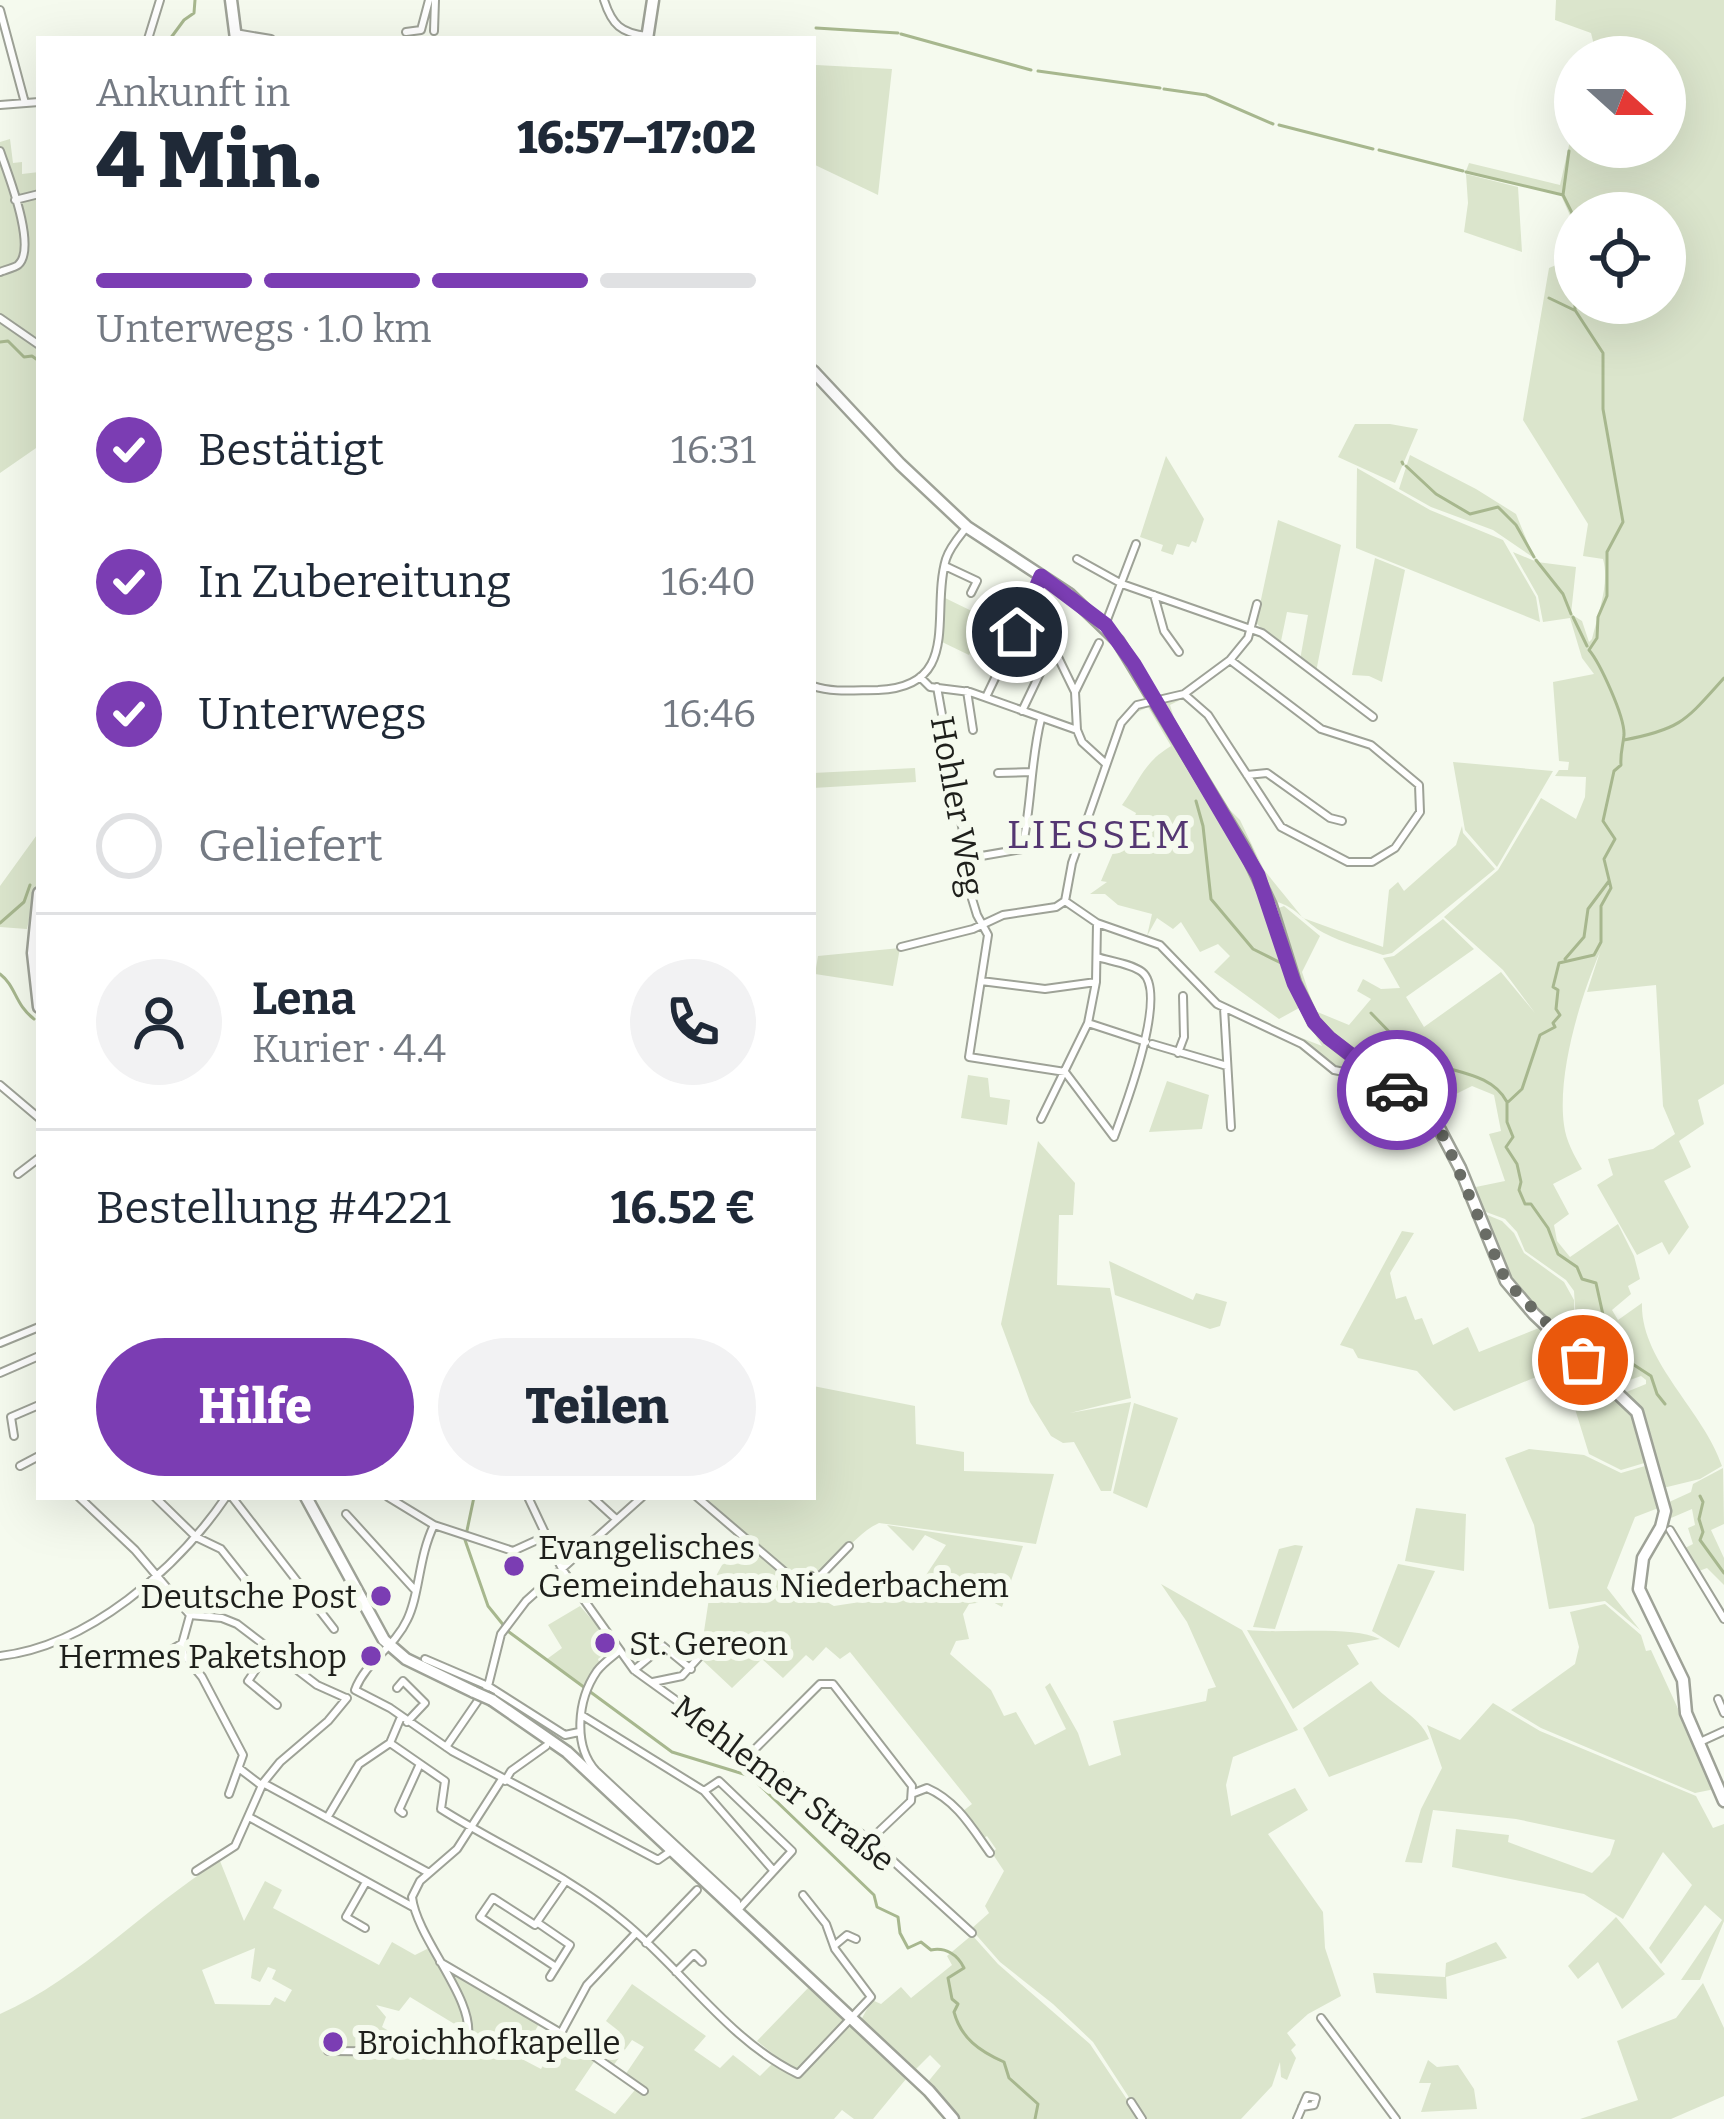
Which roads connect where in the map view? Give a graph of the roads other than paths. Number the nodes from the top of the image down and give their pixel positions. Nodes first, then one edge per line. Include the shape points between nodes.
1 (160, 0) edge
2 (432, 0) edge
3 (604, 0) edge
4 (653, 0) edge
5 (232, 1) edge
6 (0, 10) edge
7 (434, 31) dead end
8 (406, 32) dead end
9 (148, 36) edge
10 (236, 36) edge
11 (644, 36) edge
12 (647, 36) edge
13 (36, 102) edge
14 (25, 103) junction
15 (0, 106) edge
16 (0, 151) edge
17 (36, 195) edge
18 (15, 200) junction
19 (0, 272) edge
20 (0, 318) edge
21 (36, 343) edge
22 (816, 374) edge
23 (967, 527) junction
24 (1136, 544) dead end
25 (1077, 559) dead end
26 (945, 566) junction
27 (1041, 576) junction
28 (1122, 584) junction
29 (971, 593) dead end
30 (1154, 595) junction
31 (1033, 599) junction
32 (1257, 604) dead end
33 (1106, 625) junction
34 (1252, 629) junction
35 (1099, 643) dead end
36 (1053, 646) junction
37 (1179, 652) dead end
38 (1229, 660) junction
39 (920, 677) junction
40 (816, 687) edge
41 (938, 687) junction
42 (967, 691) junction
43 (1075, 692) junction
44 (1184, 694) junction
45 (986, 697) junction
46 (1153, 698) junction
47 (1022, 711) junction
48 (1372, 718) dead end
49 (1041, 719) junction
50 (973, 730) dead end
51 (1077, 730) junction
52 (1105, 764) junction
53 (1032, 772) junction
54 (998, 773) dead end
55 (1247, 775) junction
56 (1342, 821) dead end
57 (964, 860) junction
58 (1065, 901) junction
59 (994, 919) junction
60 (36, 923) edge
61 (1097, 923) junction
62 (981, 925) junction
63 (988, 934) junction
64 (902, 947) dead end
65 (1097, 957) junction
66 (36, 980) edge
67 (981, 981) junction
68 (1096, 982) junction
69 (1183, 996) dead end
70 (1224, 1008) junction
71 (1088, 1023) junction
72 (1149, 1043) junction
73 (1178, 1053) junction
74 (1361, 1063) junction
75 (1227, 1066) junction
76 (1065, 1072) junction
77 (0, 1084) edge
78 (36, 1115) edge
79 (1041, 1119) dead end
80 (1231, 1127) dead end
81 (36, 1160) edge
82 (17, 1174) dead end
83 (36, 1328) edge
84 (0, 1343) edge
85 (36, 1357) edge
86 (0, 1372) edge
87 (36, 1406) edge
88 (14, 1436) dead end
89 (36, 1458) edge
90 (20, 1466) dead end
91 (82, 1500) edge
92 (158, 1500) edge
93 (223, 1500) edge
94 (226, 1500) edge
95 (308, 1500) edge
96 (393, 1500) edge
97 (529, 1500) edge
98 (595, 1500) edge
99 (639, 1500) edge
100 (701, 1500) edge
101 (346, 1514) dead end
102 (616, 1519) junction
103 (434, 1525) junction
104 (1670, 1530) dead end
105 (546, 1536) junction
106 (196, 1537) junction
107 (849, 1546) dead end
108 (562, 1568) junction
109 (158, 1575) junction
110 (248, 1583) dead end
111 (414, 1588) junction
112 (190, 1615) junction
113 (1724, 1619) edge
114 (334, 1629) dead end
115 (668, 1636) dead end
116 (182, 1644) junction
117 (666, 1646) junction
118 (390, 1647) junction
119 (270, 1649) junction
120 (620, 1651) junction
121 (700, 1655) dead end
122 (0, 1657) edge
123 (159, 1657) dead end
124 (425, 1659) dead end
125 (691, 1669) junction
126 (634, 1670) junction
127 (649, 1683) junction
128 (488, 1686) junction
129 (397, 1688) dead end
130 (355, 1690) junction
131 (346, 1698) junction
132 (1718, 1700) dead end
133 (277, 1705) dead end
134 (1724, 1713) edge
135 (583, 1716) junction
136 (404, 1719) junction
137 (1724, 1731) edge
138 (579, 1732) junction
139 (1699, 1742) junction
140 (390, 1743) junction
141 (546, 1746) dead end
142 (446, 1747) junction
143 (752, 1752) junction
144 (419, 1766) junction
145 (240, 1769) junction
146 (504, 1780) junction
147 (262, 1784) junction
148 (1721, 1786) edge
149 (704, 1790) junction
150 (914, 1793) junction
151 (229, 1794) dead end
152 (1724, 1801) edge
153 (403, 1814) dead end
154 (249, 1817) junction
155 (327, 1818) junction
156 (472, 1829) junction
157 (870, 1840) junction
158 (672, 1850) junction
159 (990, 1853) dead end
160 (773, 1870) junction
161 (196, 1871) dead end
162 (429, 1873) junction
163 (367, 1882) junction
164 (565, 1882) junction
165 (697, 1890) dead end
166 (802, 1895) dead end
167 (412, 1906) junction
168 (736, 1911) junction
169 (337, 1912) dead end
170 (346, 1917) junction
171 (537, 1924) junction
172 (365, 1928) dead end
173 (636, 1933) junction
174 (972, 1933) dead end
175 (856, 1939) dead end
176 (646, 1943) junction
177 (834, 1946) junction
178 (437, 1960) junction
179 (702, 1962) dead end
180 (556, 1966) junction
181 (676, 1972) junction
182 (550, 1977) dead end
183 (1321, 2018) dead end
184 (856, 2022) junction
185 (561, 2032) junction
186 (328, 2051) dead end
187 (644, 2091) dead end
188 (1131, 2102) dead end
189 (1302, 2108) dead end
190 (953, 2119) edge
191 (1142, 2119) edge
192 (1297, 2119) edge
193 (1396, 2119) edge

1 - 9 street
2 - 7 street
2 - 8 street via 421,30
3 - 11 street via 619,29
4 - 12 street
5 - 10 street
6 - 14 street
13 - 14 street
14 - 15 street
16 - 18 street
17 - 18 street
18 - 19 street via 24,257
20 - 21 street
22 - 23 street
23 - 26 street
23 - 27 street
24 - 28 street
25 - 28 street
26 - 29 street via 977,581
26 - 39 street via 938,648
27 - 31 street
27 - 33 street
28 - 30 street
28 - 33 street
30 - 34 street
30 - 37 street
31 - 36 street
31 - 45 street
32 - 34 street
33 - 46 street
34 - 38 street
34 - 48 street
35 - 43 street
36 - 43 street
36 - 47 street
38 - 44 street
38 - 55 street via 1324,731 1371,745 1419,785 1422,803 1389,853 1348,862 1285,831
39 - 40 street via 896,689
39 - 41 street
41 - 42 street
41 - 57 street, Hohler Weg
42 - 45 street
42 - 50 street
43 - 51 street
44 - 46 street
44 - 55 street via 1208,715
45 - 47 street
46 - 52 street via 1120,723
46 - 74 street via 1258,875 1302,1001
47 - 49 street
49 - 51 street
49 - 53 street
51 - 52 street
52 - 58 street
53 - 54 street
53 - 57 street via 1022,849
55 - 56 street via 1267,772
57 - 62 street, Hohler Weg
58 - 59 street
58 - 61 street
59 - 62 street
59 - 63 street
60 - 66 street
61 - 65 street
61 - 70 street via 1160,945
62 - 63 street
62 - 64 street
63 - 67 street
65 - 68 street
65 - 72 street via 1146,976
67 - 68 street via 1045,989
67 - 76 street via 970,1057
68 - 71 street
69 - 73 street
70 - 74 street via 1303,1044 1342,1074
70 - 75 street
71 - 72 street
71 - 76 street
72 - 73 street
72 - 76 street via 1114,1138
73 - 75 street
74 - 139 street via 1440,1130 1512,1288 1637,1412 1665,1511 1638,1583 1683,1680
75 - 80 street
76 - 79 street
77 - 78 street
81 - 82 street
83 - 84 street
85 - 86 street
87 - 88 street via 11,1418
89 - 90 street
91 - 109 street
92 - 106 street
93 - 106 street
94 - 114 street
95 - 118 street
96 - 103 street
97 - 105 street, Mehlemer Straße
98 - 102 street
99 - 102 street
100 - 107 street via 793,1579 821,1575
101 - 111 street
102 - 108 street
103 - 105 street via 513,1551
103 - 111 street
104 - 113 street
105 - 108 street, Mehlemer Straße
106 - 109 street
106 - 110 street via 221,1549
108 - 120 street, Mehlemer Straße
108 - 128 street via 505,1628
109 - 112 street
109 - 122 street via 64,1640
111 - 118 street via 410,1616
112 - 116 street
112 - 119 street via 237,1624
115 - 117 street
116 - 123 street
116 - 145 street via 241,1749
117 - 125 street
117 - 126 street
118 - 130 street
118 - 158 street, bridge via 492,1700 567,1752
119 - 131 street
119 - 133 street via 248,1681
120 - 126 street, Mehlemer Straße
120 - 135 street via 597,1671
121 - 125 street
124 - 128 street
125 - 127 street
126 - 127 street, Mehlemer Straße
127 - 143 street, Mehlemer Straße
128 - 138 street via 565,1735
128 - 142 street
129 - 136 street via 404,1682 425,1703
130 - 131 street
130 - 136 street
131 - 147 street
132 - 134 street
135 - 138 street
135 - 149 street
136 - 140 street
136 - 142 street
137 - 139 street
138 - 168 street via 585,1759 737,1902
139 - 148 street
140 - 144 street
140 - 155 street via 359,1764
141 - 146 street
142 - 146 street
143 - 150 street via 829,1681
143 - 157 street, Mehlemer Straße
144 - 153 street via 400,1804
144 - 156 street via 447,1784 441,1809
145 - 147 street
145 - 151 street
146 - 156 street
146 - 158 street via 658,1860
147 - 154 street
147 - 155 street
148 - 152 street
149 - 160 street
149 - 160 street via 719,1781 783,1840 792,1851
150 - 157 street
150 - 159 street via 937,1793
154 - 161 street via 236,1846
154 - 163 street
155 - 162 street
156 - 162 street
156 - 164 street
157 - 174 street, Mehlemer Straße
158 - 168 street
160 - 168 street
162 - 167 street via 412,1892
163 - 167 street
163 - 170 street
164 - 171 street
164 - 173 street
165 - 176 street
166 - 177 street
167 - 178 street
168 - 184 street
169 - 170 street
170 - 172 street
171 - 180 street via 570,1945
171 - 180 street via 493,1898 480,1917
173 - 176 street
173 - 185 street via 587,1985
175 - 177 street via 847,1935
176 - 181 street
177 - 184 street via 869,1990
178 - 185 street
178 - 186 street via 470,2024 459,2048
179 - 181 street via 694,1954
180 - 182 street
181 - 184 street via 798,2074
183 - 193 street
184 - 190 street
185 - 187 street
188 - 191 street
189 - 192 street

